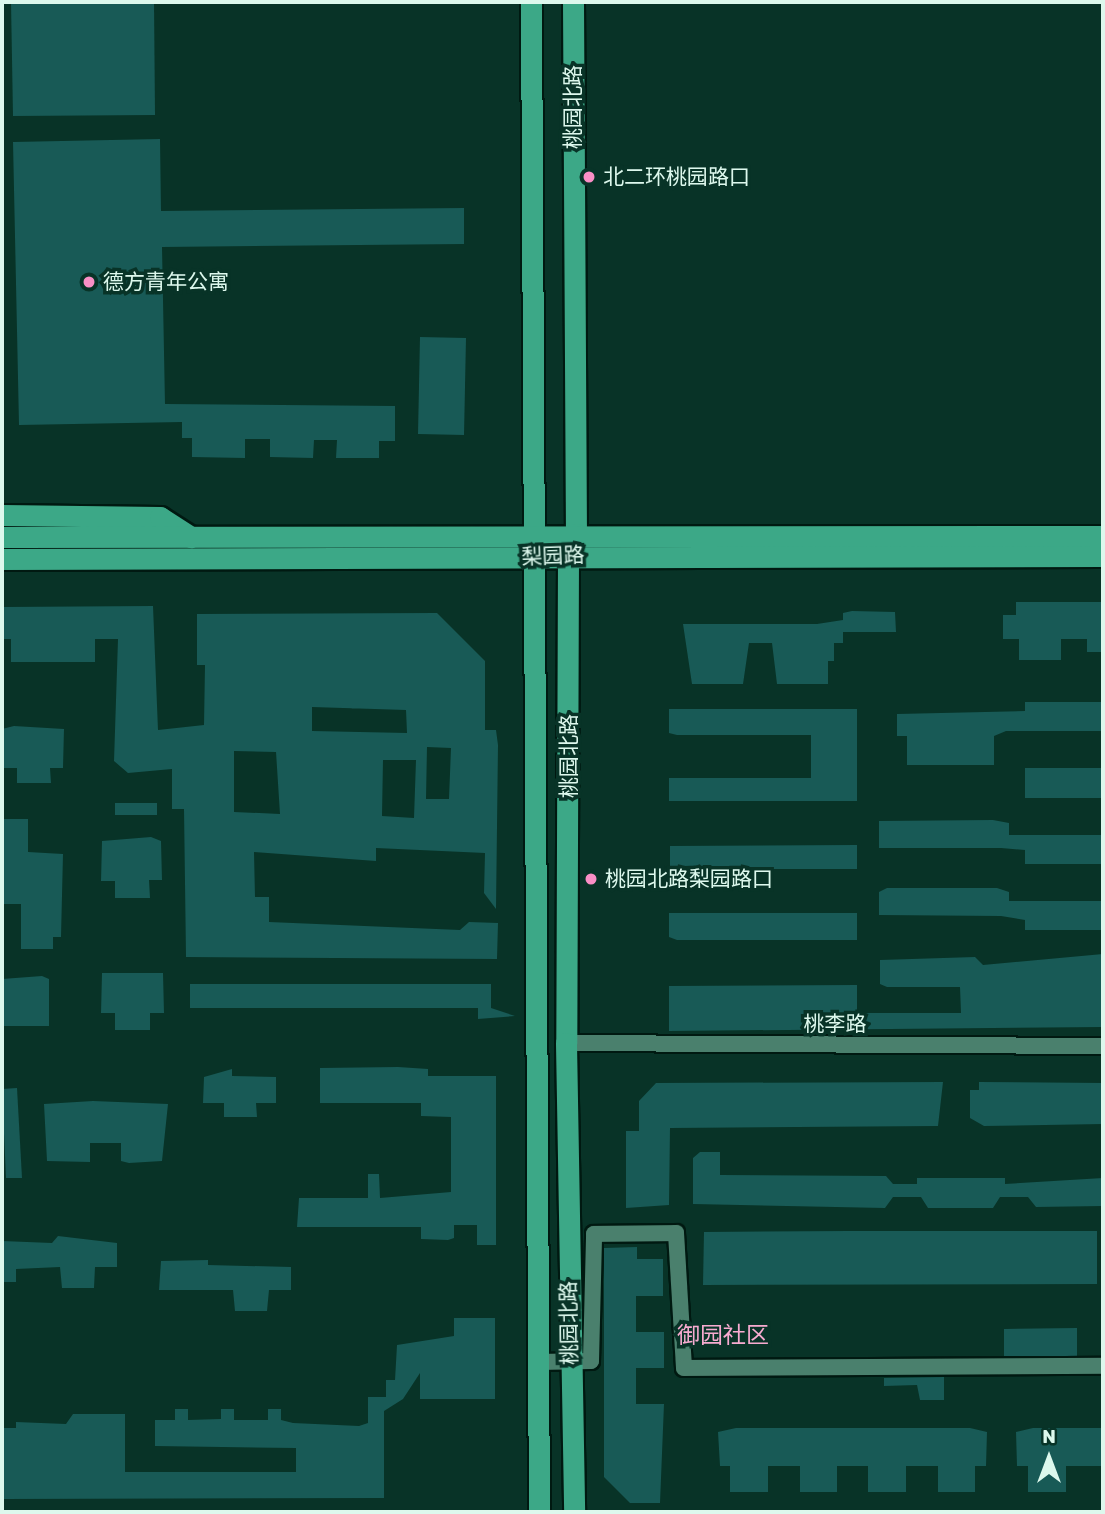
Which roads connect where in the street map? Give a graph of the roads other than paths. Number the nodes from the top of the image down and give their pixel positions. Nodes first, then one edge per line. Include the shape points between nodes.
1 (531, 2) edge
2 (573, 2) edge
3 (2, 515) edge
4 (576, 534) junction
5 (535, 535) junction
6 (1103, 536) edge
7 (2, 537) edge
8 (191, 537) junction
9 (1103, 556) edge
10 (538, 557) junction
11 (568, 557) junction
12 (2, 559) edge
13 (566, 1043) junction
14 (1103, 1046) edge
15 (569, 1361) junction
16 (538, 1362) junction
17 (1103, 1366) edge
18 (539, 1512) edge
19 (574, 1512) edge

1 - 5 main road, 桃园北路
2 - 4 main road, 桃园北路
3 - 8 main road via 160,517
4 - 5 main road, 梨园路
4 - 6 main road, 梨园路
4 - 11 main road, 桃园北路
5 - 8 main road, 梨园路
5 - 10 main road, 桃园北路
7 - 8 main road, 梨园路
9 - 11 main road, 梨园路
10 - 11 main road, 梨园路
10 - 12 main road, 梨园路
10 - 16 main road, 桃园北路
11 - 13 main road, 桃园北路
13 - 14 street, 桃李路
13 - 15 main road, 桃园北路
15 - 16 street
15 - 17 street via 591,1361 594,1234 676,1233 684,1368
15 - 19 main road, 桃园北路
16 - 18 main road, 桃园北路

